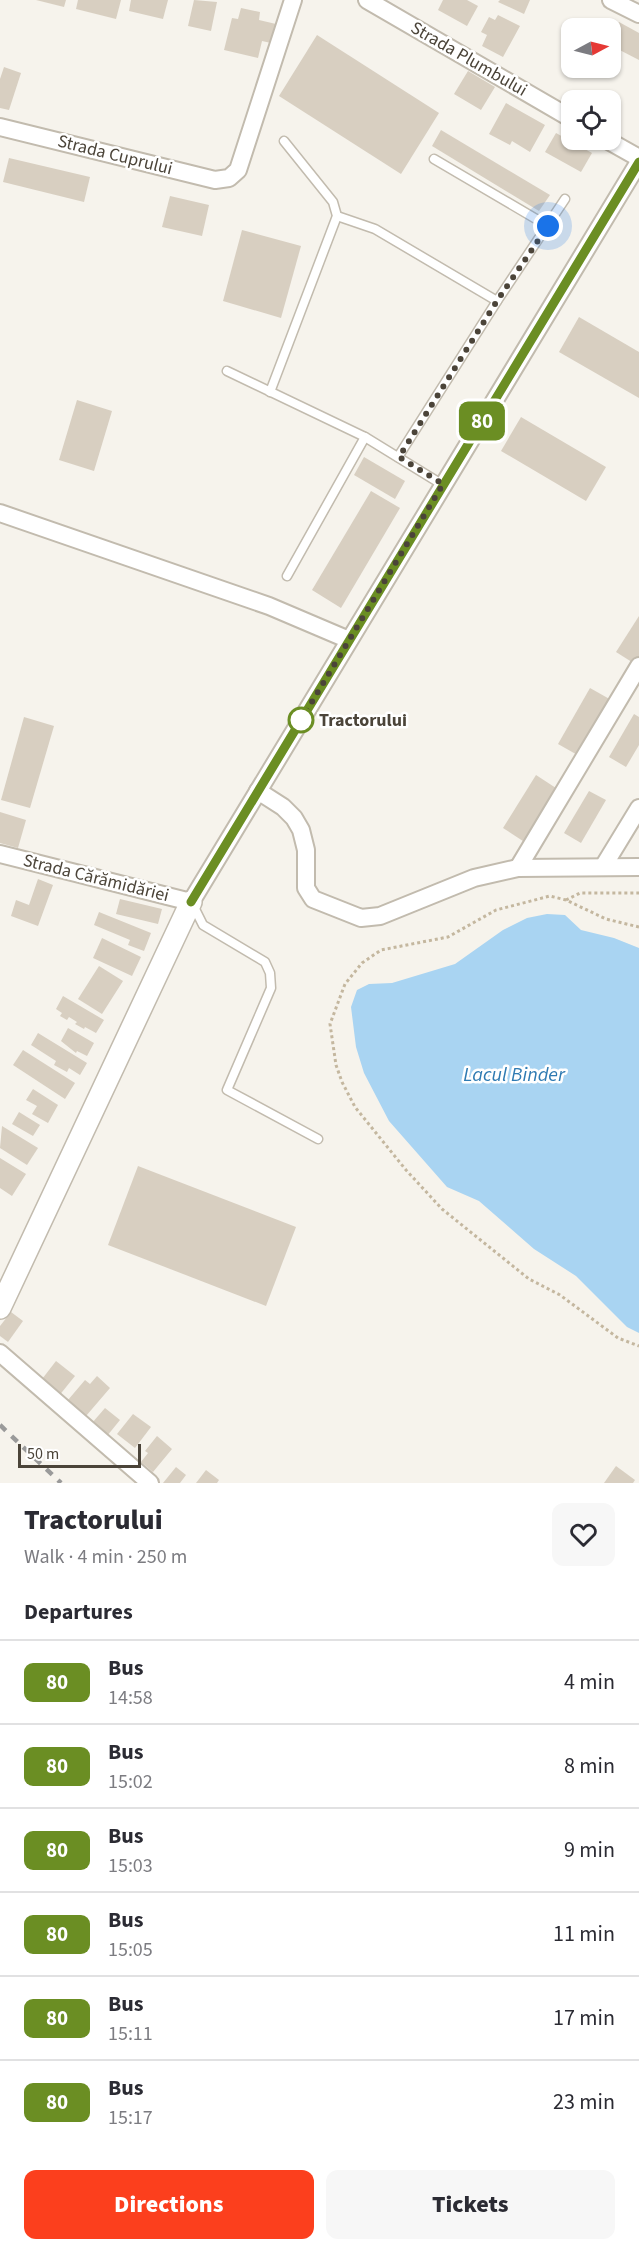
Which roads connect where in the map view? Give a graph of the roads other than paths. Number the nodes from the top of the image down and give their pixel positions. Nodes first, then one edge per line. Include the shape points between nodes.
1 (292, 0) edge
2 (367, 0) edge
3 (611, 0) edge
4 (639, 14) edge
5 (561, 113) edge
6 (0, 127) edge
7 (284, 141) dead end
8 (621, 149) edge
9 (434, 159) dead end
10 (639, 160) edge
11 (566, 200) dead end
12 (337, 216) junction
13 (548, 226) junction
14 (497, 301) junction
15 (227, 371) dead end
16 (270, 392) junction
17 (365, 437) junction
18 (399, 457) junction
19 (443, 484) junction
20 (0, 513) edge
21 (287, 576) dead end
22 (349, 640) junction
23 (639, 666) edge
24 (258, 791) junction
25 (639, 808) edge
26 (0, 854) edge
27 (603, 867) junction
28 (639, 867) edge
29 (518, 868) junction
30 (191, 902) junction
31 (318, 1139) dead end
32 (0, 1308) edge
33 (0, 1353) edge
34 (150, 1483) edge

1 - 6 street, Strada Cuprului via 238,170 229,177 215,180
2 - 5 street, Strada Plumbului
3 - 4 street
7 - 12 lane via 333,202
8 - 10 street
9 - 13 lane
10 - 19 street
11 - 13 lane
12 - 14 lane via 375,229
12 - 16 lane
13 - 14 lane
14 - 18 lane
15 - 16 lane
16 - 17 lane
17 - 18 lane
17 - 21 lane
18 - 19 lane
19 - 22 street
20 - 22 street via 269,606
22 - 24 street
23 - 29 street
24 - 29 street via 283,807 301,830 306,850 306,888 313,899 361,918 380,916 474,878
24 - 30 street
25 - 27 street
26 - 30 street, Strada Cărămidăriei
27 - 28 street
27 - 29 street
30 - 31 lane via 203,925 265,962 270,973 271,988 227,1090
30 - 32 street
33 - 34 street

